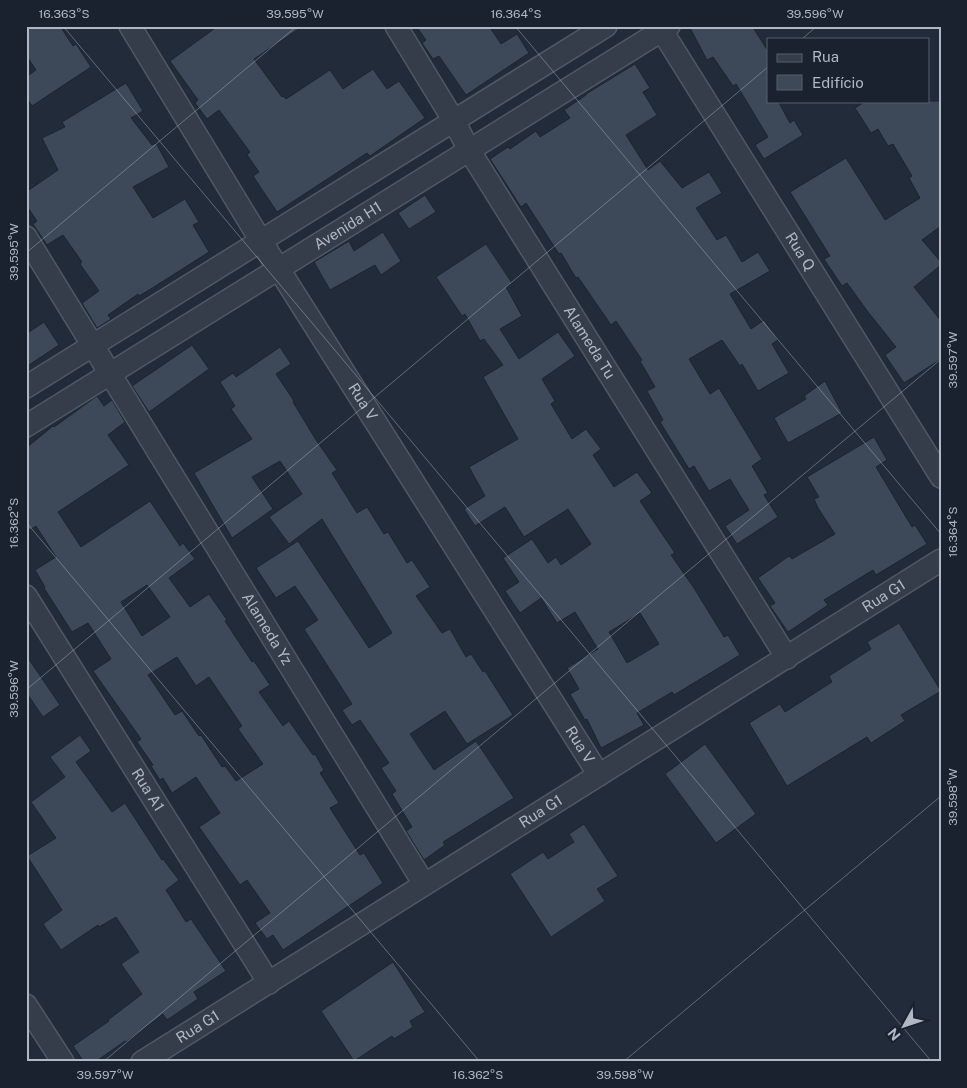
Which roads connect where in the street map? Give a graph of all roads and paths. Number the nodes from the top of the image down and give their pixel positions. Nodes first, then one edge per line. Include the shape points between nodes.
1 (130, 26) edge
2 (396, 26) edge
3 (606, 26) edge
4 (663, 28) edge
5 (454, 121) junction
6 (469, 150) junction
7 (26, 237) edge
8 (261, 241) junction
9 (280, 269) junction
10 (93, 345) junction
11 (111, 374) junction
12 (26, 387) edge
13 (26, 426) edge
14 (941, 477) edge
15 (941, 560) edge
16 (26, 596) edge
17 (787, 658) junction
18 (599, 775) junction
19 (424, 884) junction
20 (268, 983) junction
21 (26, 1005) edge
22 (62, 1062) edge
23 (142, 1062) edge

1 - 8 street, Rua V
2 - 5 street, Alameda Tu
3 - 5 street
4 - 6 street, Avenida H1
4 - 14 street, Rua Q
5 - 6 street, Alameda Tu
5 - 8 street
6 - 9 street, Avenida H1
6 - 17 street, Alameda Tu
7 - 10 street, Alameda Yz
8 - 9 street, Rua V
8 - 10 street
9 - 11 street, Avenida H1
9 - 18 street, Rua V
10 - 11 street, Alameda Yz
10 - 12 street
11 - 13 street, Avenida H1
11 - 19 street, Alameda Yz
15 - 17 street, Rua G1
16 - 20 street, Rua A1
17 - 18 street, Rua G1
18 - 19 street, Rua G1
19 - 20 street, Rua G1
20 - 23 street, Rua G1
21 - 22 street

